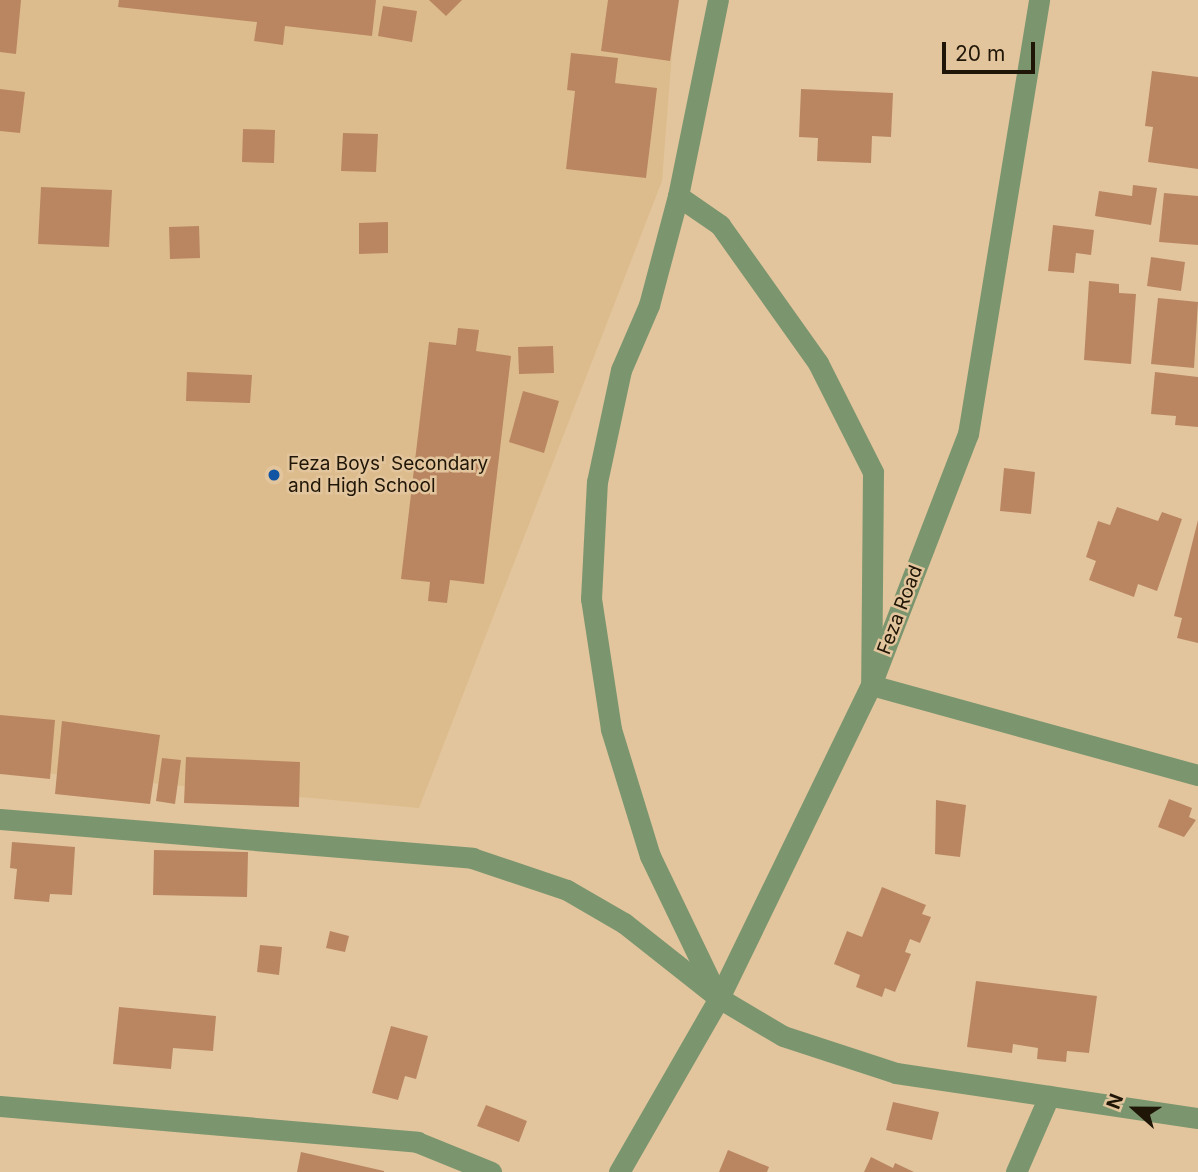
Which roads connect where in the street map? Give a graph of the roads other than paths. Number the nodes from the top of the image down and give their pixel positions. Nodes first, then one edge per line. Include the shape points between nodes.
1 (718, 0) edge
2 (1039, 0) edge
3 (678, 196) junction
4 (871, 685) junction
5 (1198, 775) edge
6 (0, 820) edge
7 (719, 998) junction
8 (1049, 1096) junction
9 (0, 1106) edge
10 (1198, 1118) edge
11 (491, 1172) edge
12 (619, 1172) edge
13 (1016, 1172) edge

1 - 3 street
2 - 4 street, Feza Road via 968,434
3 - 4 street via 720,225 811,353 873,472
3 - 7 street via 649,305 621,370 597,482 591,598 611,729 650,856
4 - 5 street
4 - 7 street, Feza Road
6 - 7 street via 472,858 567,890 624,923
7 - 8 street via 783,1036 896,1073
7 - 12 street, Feza Road
8 - 10 street
8 - 13 street
9 - 11 street via 417,1142

